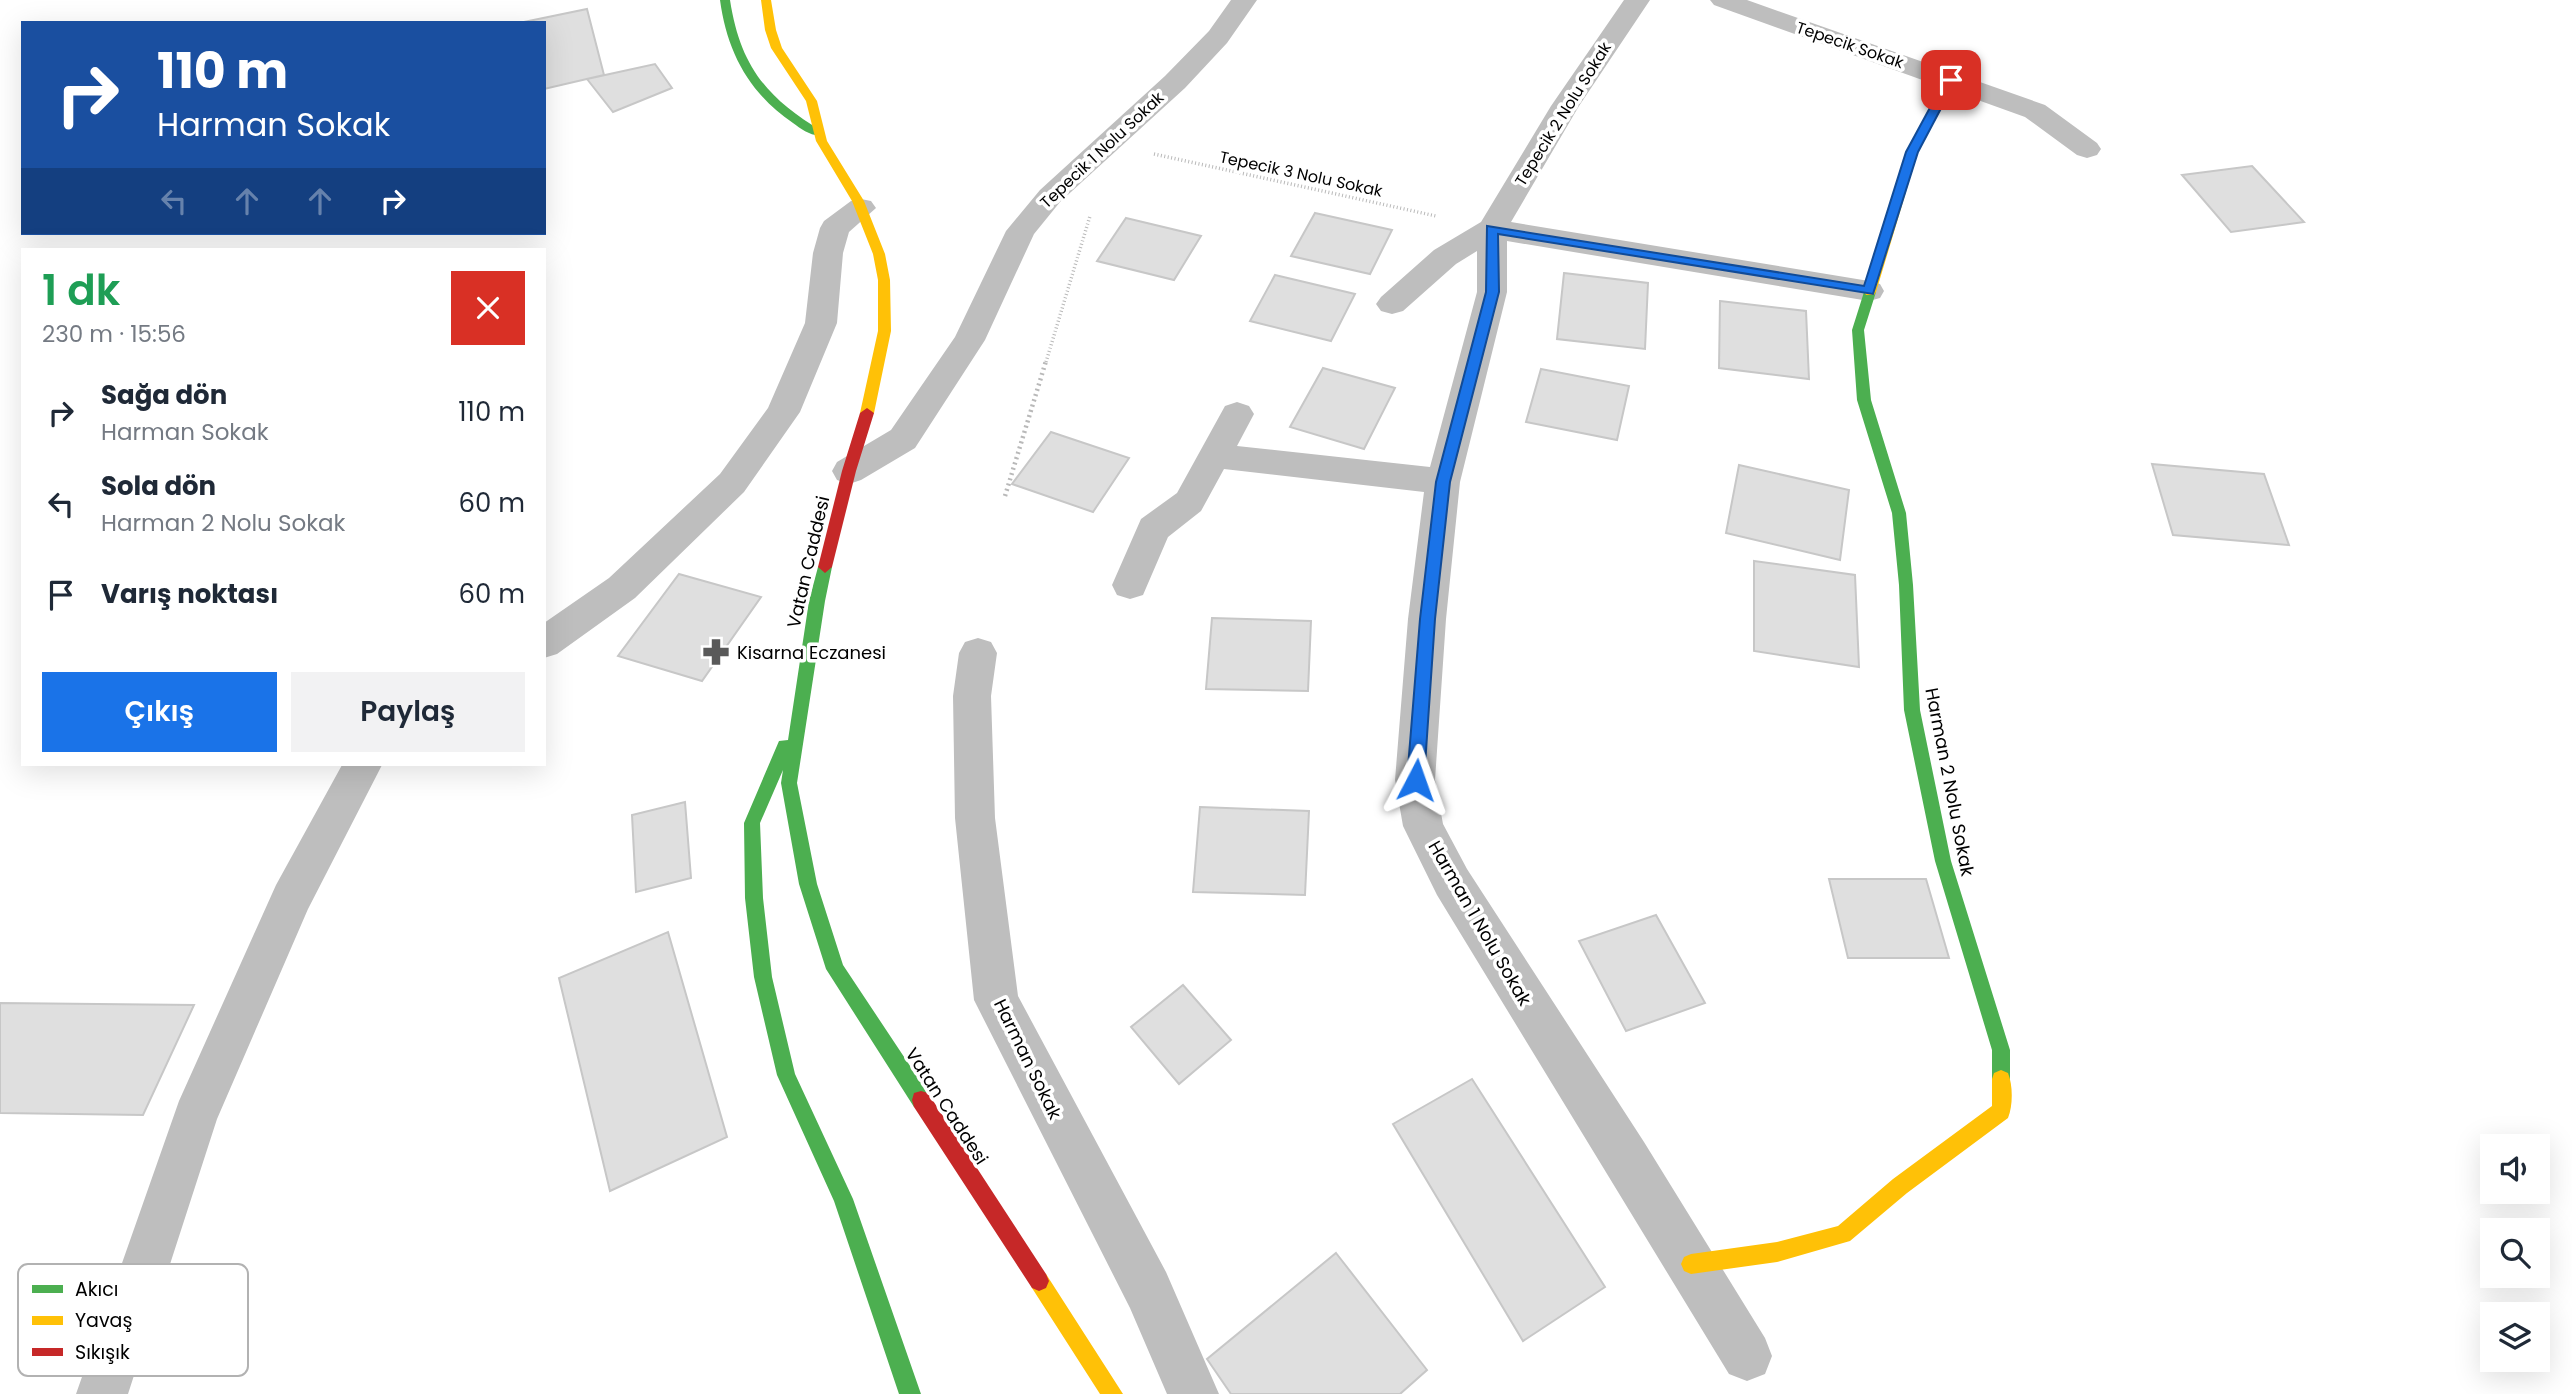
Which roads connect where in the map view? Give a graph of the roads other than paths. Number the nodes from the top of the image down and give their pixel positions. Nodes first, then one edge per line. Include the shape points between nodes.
1 (725, 0) edge
2 (766, 0) edge
3 (1244, 0) edge
4 (1637, 0) edge
5 (1724, 0) edge
6 (1951, 80) junction
7 (818, 133) junction
8 (2087, 149) dead end
9 (861, 208) junction
10 (1492, 229) junction
11 (1869, 291) junction
12 (1392, 304) dead end
13 (1237, 414) dead end
14 (1216, 456) junction
15 (849, 471) junction
16 (1443, 482) junction
17 (1130, 585) dead end
18 (546, 642) edge
19 (978, 653) dead end
20 (799, 712) junction
21 (361, 766) edge
22 (146, 1264) edge
23 (1691, 1264) junction
24 (1747, 1356) dead end
25 (108, 1376) edge
26 (102, 1394) edge
27 (910, 1394) edge
28 (1112, 1394) edge
29 (1193, 1394) edge

1 - 7 street via 733,48 750,77 785,114
2 - 7 street, Vatan Caddesi via 768,29 787,68 813,105
3 - 15 street, Tepecik 1 Nolu Sokak via 1218,37 1175,82 1050,196 1021,231 969,341 904,439
4 - 10 street, Tepecik 2 Nolu Sokak via 1565,106
5 - 6 street, Tepecik Sokak
6 - 8 street, Tepecik Sokak via 2035,111
6 - 11 street, Harman 2 Nolu Sokak via 1912,152
7 - 9 street, Vatan Caddesi
9 - 15 street, Vatan Caddesi via 883,265 888,316 880,370
9 - 18 street via 835,228 821,323 783,412 732,484 622,588
10 - 11 street
10 - 12 street via 1445,257
10 - 16 street, Harman 1 Nolu Sokak via 1492,292
11 - 23 street, Harman 2 Nolu Sokak via 1858,330 1864,400 1899,513 1912,710 1943,861 2001,1050 2001,1111 1843,1234 1777,1252
13 - 14 street
14 - 16 street
14 - 17 street via 1189,502 1154,529
15 - 20 street, Vatan Caddesi via 817,601
16 - 23 street, Harman 1 Nolu Sokak via 1427,619 1416,780 1423,826 1521,995
19 - 29 street, Harman Sokak via 972,696 975,818 996,1000 1148,1290
20 - 27 street via 752,823 763,976 786,1075 843,1199
20 - 28 street, Vatan Caddesi via 789,783 808,884 835,969
21 - 22 street via 291,899 195,1117
23 - 24 street, Harman 1 Nolu Sokak
25 - 26 street

